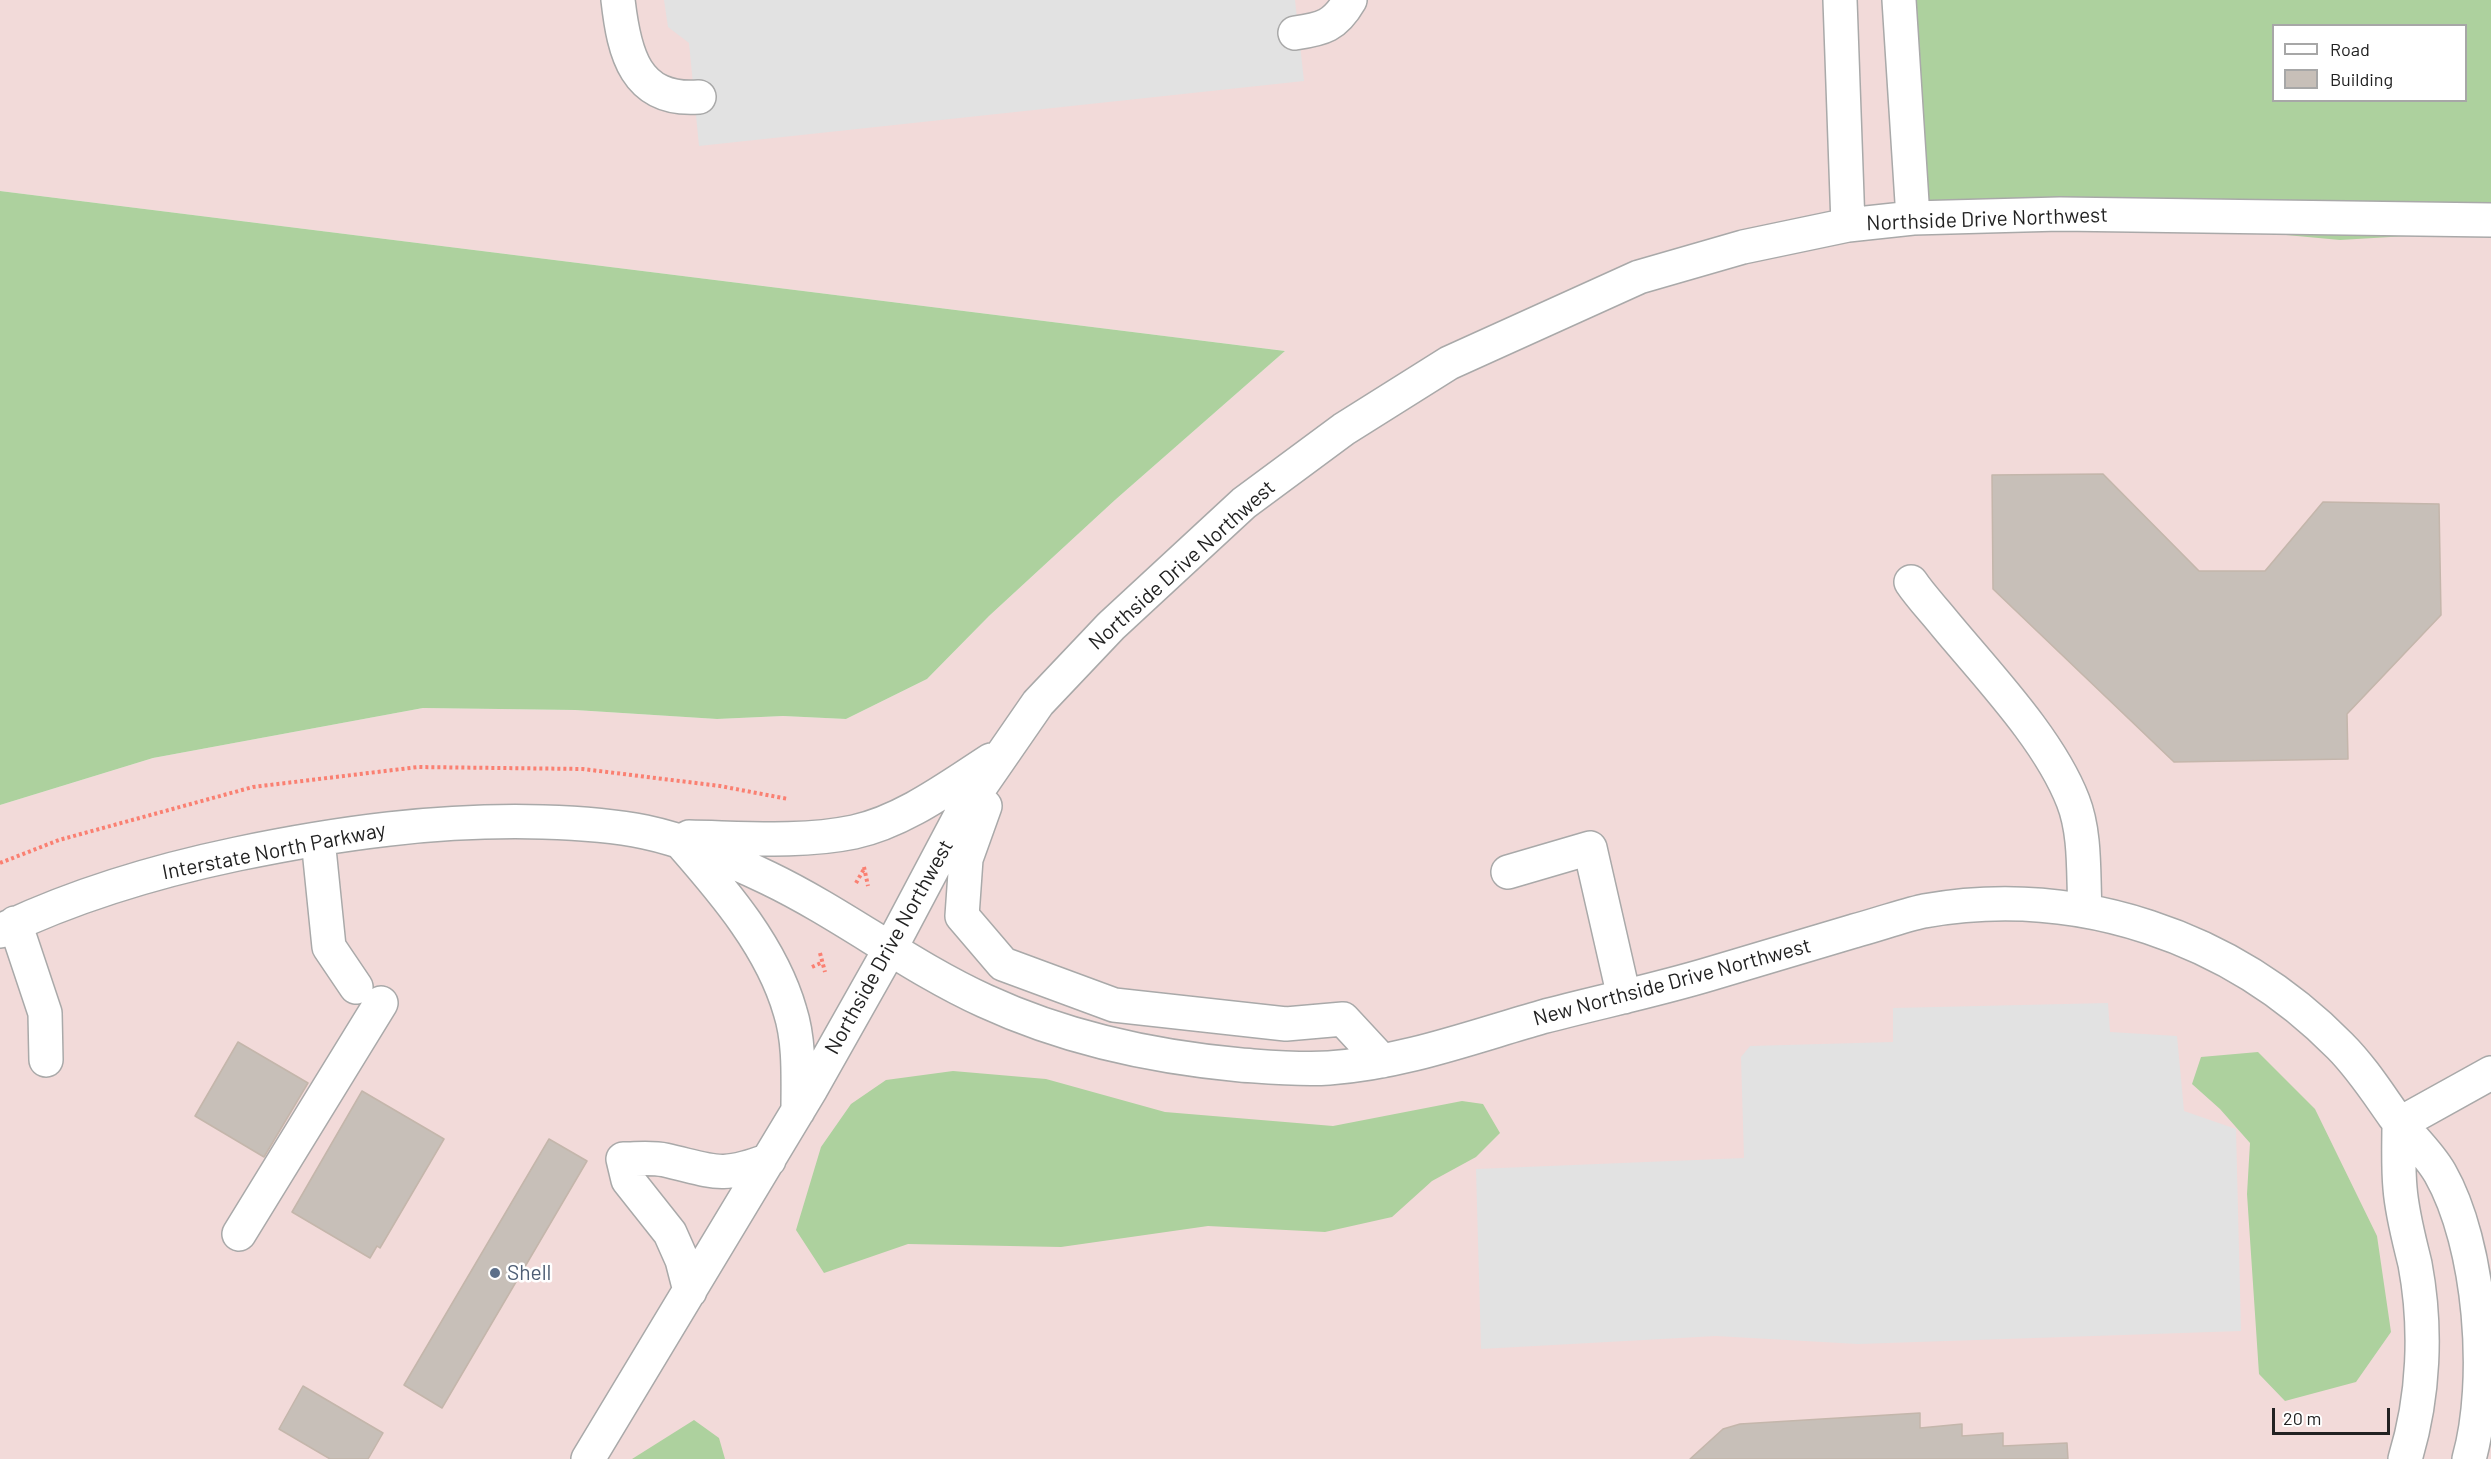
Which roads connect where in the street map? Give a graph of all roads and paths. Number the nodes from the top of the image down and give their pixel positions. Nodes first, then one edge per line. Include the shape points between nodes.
1 (618, 0) edge
2 (1350, 0) edge
3 (1840, 0) edge
4 (1899, 0) edge
5 (1295, 33) dead end
6 (699, 97) dead end
7 (1913, 218) junction
8 (2491, 220) edge
9 (1848, 225) junction
10 (1911, 582) dead end
11 (1005, 751) junction
12 (318, 838) junction
13 (670, 838) junction
14 (865, 868) dead end
15 (1508, 872) dead end
16 (853, 889) dead end
17 (2085, 910) junction
18 (8, 927) edge
19 (890, 949) junction
20 (820, 953) dead end
21 (825, 972) dead end
22 (1624, 997) junction
23 (46, 1060) dead end
24 (1382, 1061) junction
25 (2491, 1073) edge
26 (798, 1112) junction
27 (2399, 1124) junction
28 (769, 1160) junction
29 (239, 1234) dead end
30 (690, 1291) junction
31 (588, 1459) edge
32 (2405, 1459) edge
33 (2469, 1459) edge

1 - 6 street via 624,36 646,85 666,95
2 - 5 street via 1333,23
3 - 9 street
4 - 7 street
7 - 8 street, Northside Drive Northwest via 2060,214
7 - 9 street, Northside Drive Northwest
9 - 11 street, Northside Drive Northwest via 1743,247 1639,276 1449,363 1344,429 1244,504 1110,626 1038,704
10 - 17 street via 2042,744 2060,774 2074,802 2081,839
11 - 13 street via 934,797 855,832 760,839
11 - 19 street, Northside Drive Northwest via 962,813
11 - 24 street via 966,859 962,916 1003,964 1114,1005 1286,1024 1342,1019
12 - 13 street, Interstate North Parkway via 446,823 514,821 638,830
12 - 18 street, Interstate North Parkway via 198,862 130,881
12 - 29 street via 329,947 368,995
13 - 19 street, Interstate North Parkway via 770,879
13 - 26 street via 733,907 779,982 791,1012 796,1044
14 - 16 path
15 - 22 street via 1590,848
17 - 22 street, New Northside Drive Northwest via 1992,904 1921,912
17 - 27 street, New Northside Drive Northwest via 2172,933 2263,981 2342,1048
18 - 23 street via 45,1013
19 - 24 street, New Northside Drive Northwest via 984,1001 1061,1030 1130,1048 1255,1066 1323,1069
19 - 26 street, Northside Drive Northwest
20 - 21 path
22 - 24 street, New Northside Drive Northwest
25 - 27 street
26 - 28 street, Northside Drive Northwest
27 - 32 street via 2399,1187 2416,1275 2422,1350 2415,1427
27 - 33 street, New Northside Drive Northwest via 2439,1170 2460,1219 2473,1275 2482,1389 2477,1433
28 - 30 street, Northside Drive Northwest
28 - 30 street via 721,1172 663,1159 623,1159 628,1180 670,1233
30 - 31 street, Northside Drive Northwest

